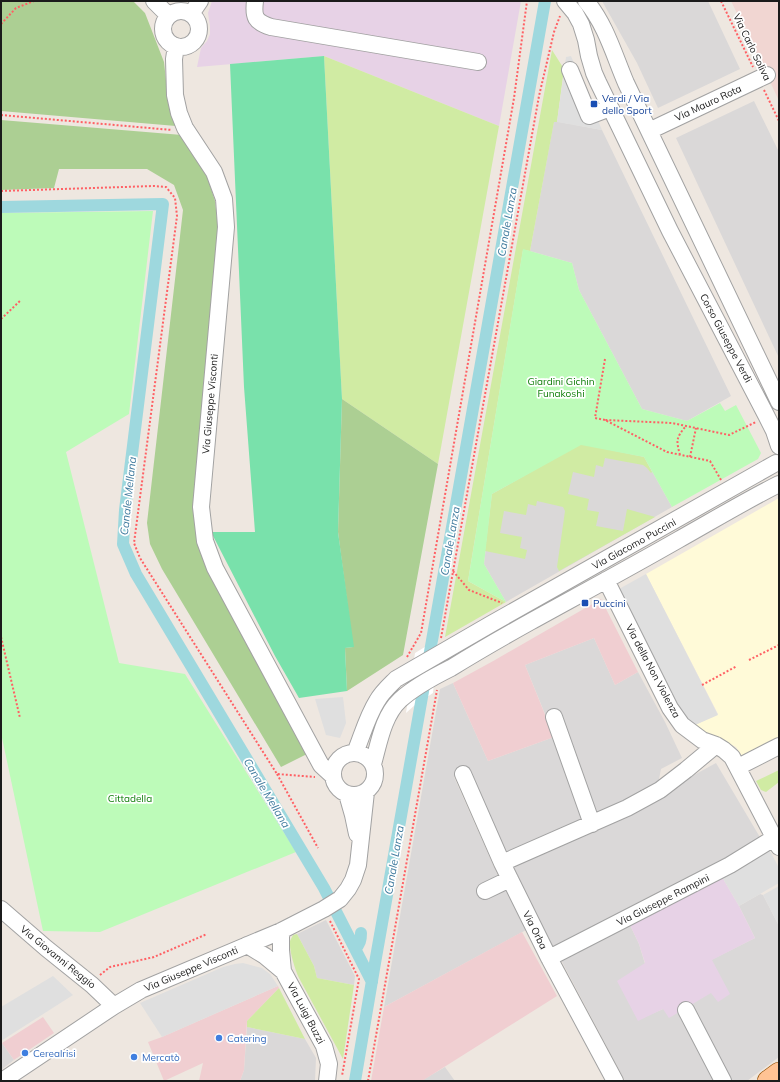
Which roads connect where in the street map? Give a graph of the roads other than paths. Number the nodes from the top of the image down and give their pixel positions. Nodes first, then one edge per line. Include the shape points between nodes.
1 (154, 1) edge
2 (255, 1) edge
3 (586, 1) edge
4 (563, 5) edge
5 (196, 8) edge
6 (168, 16) junction
7 (176, 46) junction
8 (478, 62) dead end
9 (570, 70) dead end
10 (763, 77) road end
11 (626, 83) junction
12 (607, 101) junction
13 (649, 131) junction
14 (692, 220) junction
15 (670, 231) junction
16 (779, 402) edge
17 (779, 446) edge
18 (778, 463) edge
19 (779, 484) edge
20 (606, 580) junction
21 (491, 624) junction
22 (500, 639) junction
23 (554, 717) dead end
24 (716, 745) junction
25 (779, 746) edge
26 (312, 747) junction
27 (348, 756) junction
28 (373, 764) junction
29 (738, 767) junction
30 (464, 774) dead end
31 (334, 778) junction
32 (366, 792) junction
33 (347, 794) junction
34 (592, 824) junction
35 (777, 842) edge
36 (359, 850) junction
37 (502, 863) junction
38 (510, 879) junction
39 (485, 891) dead end
40 (1, 909) edge
41 (281, 931) junction
42 (247, 945) junction
43 (549, 958) junction
44 (283, 970) junction
45 (114, 1006) junction
46 (686, 1010) dead end
47 (779, 1073) edge
48 (2, 1081) edge
49 (328, 1081) edge
50 (616, 1081) edge
51 (723, 1081) edge
52 (768, 1081) edge

1 - 6 street
2 - 8 street via 256,18 271,28
3 - 11 street, Corso Giuseppe Verdi via 605,32
4 - 12 street, Corso Giuseppe Verdi via 575,13 581,24 594,73
5 - 6 street via 174,12
5 - 7 street via 199,30 194,42 182,47
6 - 7 street via 165,20 164,36
7 - 26 street, Via Giuseppe Visconti via 175,95 179,113 185,128 214,172 224,199 226,227 201,507 205,541 215,568
9 - 12 street via 589,116
10 - 13 street, Via Mauro Rota
11 - 12 street
11 - 13 street, Corso Giuseppe Verdi
12 - 15 street, Corso Giuseppe Verdi
13 - 14 street, Corso Giuseppe Verdi
14 - 15 street
14 - 16 street, Corso Giuseppe Verdi
15 - 17 street, Corso Giuseppe Verdi via 766,415
18 - 21 street, Via Giacomo Puccini
19 - 20 street, Via Giacomo Puccini
20 - 22 street, Via Giacomo Puccini
20 - 24 street, Via della Non Violenza via 670,708 682,726 702,740
21 - 22 street
21 - 27 street, Via Giacomo Puccini via 396,679 377,700
22 - 28 street, Via Giacomo Puccini via 400,700 387,720
23 - 34 street
24 - 29 street, Via della Non Violenza via 732,757
24 - 34 street via 660,790
25 - 29 street
26 - 27 street via 325,756
26 - 31 street, Via Giuseppe Visconti via 321,765
27 - 28 street via 362,755
27 - 31 street via 336,764
28 - 32 street via 374,782
29 - 35 street, Via della Non Violenza
30 - 37 street, Via Orba
31 - 33 street via 336,785
32 - 33 street
32 - 36 street, Via Giuseppe Visconti
33 - 36 street, Via Giuseppe Visconti
34 - 37 street
35 - 43 street, Via Giuseppe Rampini
36 - 41 street, Via Giuseppe Visconti via 354,880 340,899
37 - 38 street, Via Orba
38 - 39 street
38 - 43 street, Via Orba
40 - 45 street, Via Giovanni Reggio via 90,982
41 - 42 street, Via Giuseppe Visconti
41 - 44 street, Via Luigi Buzzi
42 - 44 street, Via Luigi Buzzi
42 - 45 street, Via Giuseppe Visconti via 141,990
43 - 50 street, Via Orba
44 - 49 street, Via Luigi Buzzi via 324,1046 329,1064
45 - 48 street, Via Giuseppe Visconti
46 - 51 street
47 - 52 main road

